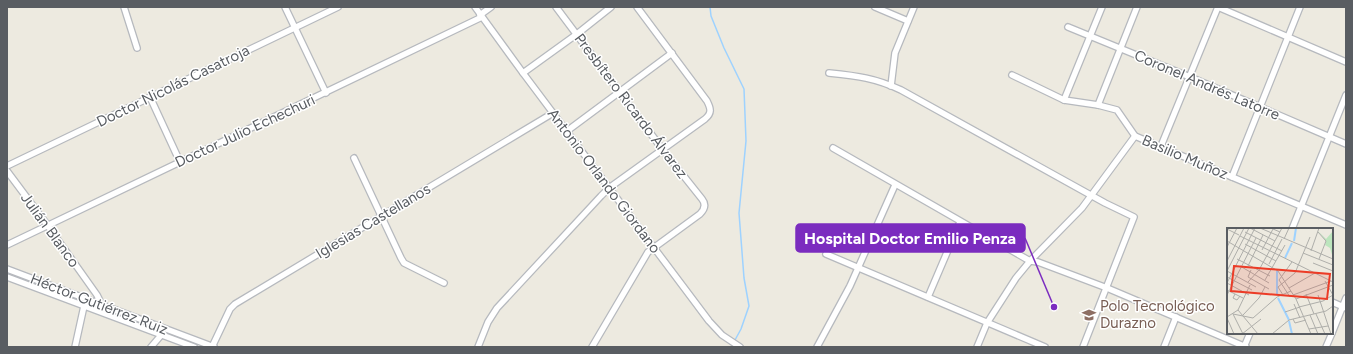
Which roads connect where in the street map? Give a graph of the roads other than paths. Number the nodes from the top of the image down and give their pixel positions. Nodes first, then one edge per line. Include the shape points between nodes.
1 (124, 7) edge
2 (285, 7) edge
3 (338, 7) edge
4 (475, 7) edge
5 (491, 7) edge
6 (556, 7) edge
7 (612, 7) edge
8 (637, 7) edge
9 (875, 7) edge
10 (914, 7) edge
11 (1102, 7) edge
12 (1137, 7) edge
13 (1218, 7) edge
14 (1300, 7) edge
15 (481, 16) junction
16 (908, 21) junction
17 (1068, 27) dead end
18 (295, 28) junction
19 (577, 34) junction
20 (1090, 36) junction
21 (1288, 37) junction
22 (137, 48) dead end
23 (1120, 49) junction
24 (672, 53) junction
25 (1346, 62) edge
26 (523, 73) junction
27 (829, 73) dead end
28 (1012, 75) dead end
29 (1190, 77) junction
30 (892, 86) junction
31 (619, 92) junction
32 (326, 93) junction
33 (1346, 96) edge
34 (150, 97) junction
35 (1064, 100) junction
36 (1098, 105) junction
37 (1260, 107) junction
38 (554, 113) junction
39 (567, 131) junction
40 (1135, 136) junction
41 (1329, 137) junction
42 (1346, 144) edge
43 (1161, 146) junction
44 (833, 148) dead end
45 (663, 150) junction
46 (354, 158) dead end
47 (180, 162) junction
48 (7, 166) edge
49 (7, 171) edge
50 (1232, 177) junction
51 (895, 185) junction
52 (609, 188) junction
53 (1092, 194) junction
54 (1301, 206) junction
55 (381, 217) junction
56 (960, 222) junction
57 (1346, 225) edge
58 (48, 226) junction
59 (1292, 228) edge
60 (7, 245) edge
61 (654, 248) junction
62 (826, 254) dead end
63 (1030, 261) junction
64 (858, 267) junction
65 (7, 269) edge
66 (7, 277) edge
67 (444, 283) dead end
68 (1107, 288) junction
69 (928, 297) junction
70 (1346, 298) edge
71 (1333, 302) edge
72 (100, 304) junction
73 (84, 306) junction
74 (1344, 308) edge
75 (98, 312) junction
76 (1176, 317) junction
77 (987, 323) junction
78 (165, 329) junction
79 (1333, 331) edge
80 (1250, 334) edge
81 (1332, 334) edge
82 (161, 335) junction
83 (75, 347) edge
84 (151, 347) edge
85 (194, 347) edge
86 (213, 347) edge
87 (478, 347) edge
88 (592, 347) edge
89 (740, 347) edge
90 (817, 347) edge
91 (977, 347) edge
92 (1045, 347) edge
93 (1083, 347) edge
94 (1164, 347) edge
95 (1245, 347) edge
96 (1326, 347) edge

1 - 22 street
2 - 18 street
3 - 18 street, Doctor Nicolás Casatroja
4 - 15 street, Antonio Orlando Giordano
5 - 15 street, Doctor Julio Echechuri
6 - 19 street, Presbítero Ricardo Álvarez
7 - 19 street
8 - 24 street
9 - 16 street
10 - 16 street
11 - 20 street
12 - 23 street
13 - 21 street
13 - 29 street
14 - 21 street
15 - 26 street, Antonio Orlando Giordano
15 - 32 street, Doctor Julio Echechuri
16 - 30 street via 895,53
17 - 20 street, Coronel Andrés Latorre
18 - 32 street
18 - 34 street, Doctor Nicolás Casatroja
19 - 26 street
19 - 31 street, Presbítero Ricardo Álvarez
20 - 23 street, Coronel Andrés Latorre
20 - 35 street
21 - 25 street
21 - 37 street
23 - 29 street, Coronel Andrés Latorre
23 - 36 street
24 - 31 street
24 - 45 street via 707,101 711,111 705,119
26 - 38 street, Antonio Orlando Giordano
27 - 30 street via 867,77
28 - 35 street, Basilio Muñoz
29 - 37 street, Coronel Andrés Latorre
29 - 43 street
30 - 53 street
31 - 39 street
31 - 45 street, Presbítero Ricardo Álvarez
32 - 47 street, Doctor Julio Echechuri
33 - 41 street
34 - 47 street
34 - 48 street, Doctor Nicolás Casatroja
35 - 36 street, Basilio Muñoz
36 - 40 street, Basilio Muñoz via 1117,110
37 - 41 street, Coronel Andrés Latorre
37 - 50 street
38 - 39 street, Antonio Orlando Giordano
38 - 55 street, Iglesias Castellanos
39 - 52 street, Antonio Orlando Giordano
40 - 43 street, Basilio Muñoz
40 - 53 street
41 - 42 street, Coronel Andrés Latorre
41 - 54 street
43 - 50 street, Basilio Muñoz
44 - 51 street
45 - 52 street
45 - 61 street, Presbítero Ricardo Álvarez via 702,198 705,206 700,214
46 - 55 street
47 - 58 street, Doctor Julio Echechuri
49 - 58 street, Julián Blanco
50 - 54 street, Basilio Muñoz
51 - 56 street
51 - 64 street
52 - 61 street, Antonio Orlando Giordano
52 - 87 street via 498,308 486,327
53 - 63 street via 1082,208
53 - 68 street via 1134,217
54 - 57 street, Basilio Muñoz
54 - 59 street
55 - 67 street via 404,263
55 - 86 street, Iglesias Castellanos via 234,304
56 - 63 street
56 - 69 street
58 - 60 street, Doctor Julio Echechuri
58 - 72 street, Julián Blanco via 97,295
61 - 88 street via 648,252
61 - 89 street, Antonio Orlando Giordano via 718,331
62 - 64 street
63 - 68 street
63 - 77 street
64 - 69 street
64 - 90 street
65 - 72 street, Héctor Gutiérrez Ruiz
66 - 73 street, Héctor Gutiérrez Ruiz
68 - 76 street
68 - 93 street
69 - 77 street
70 - 74 street
71 - 74 street
72 - 75 street
72 - 78 street, Héctor Gutiérrez Ruiz
73 - 75 street, Héctor Gutiérrez Ruiz
73 - 83 street
74 - 79 street
75 - 82 street, Héctor Gutiérrez Ruiz
76 - 94 street
76 - 95 street
77 - 91 street
77 - 92 street
78 - 82 street
78 - 86 street, Héctor Gutiérrez Ruiz
80 - 95 street
81 - 96 street
82 - 84 street
82 - 85 street, Héctor Gutiérrez Ruiz

